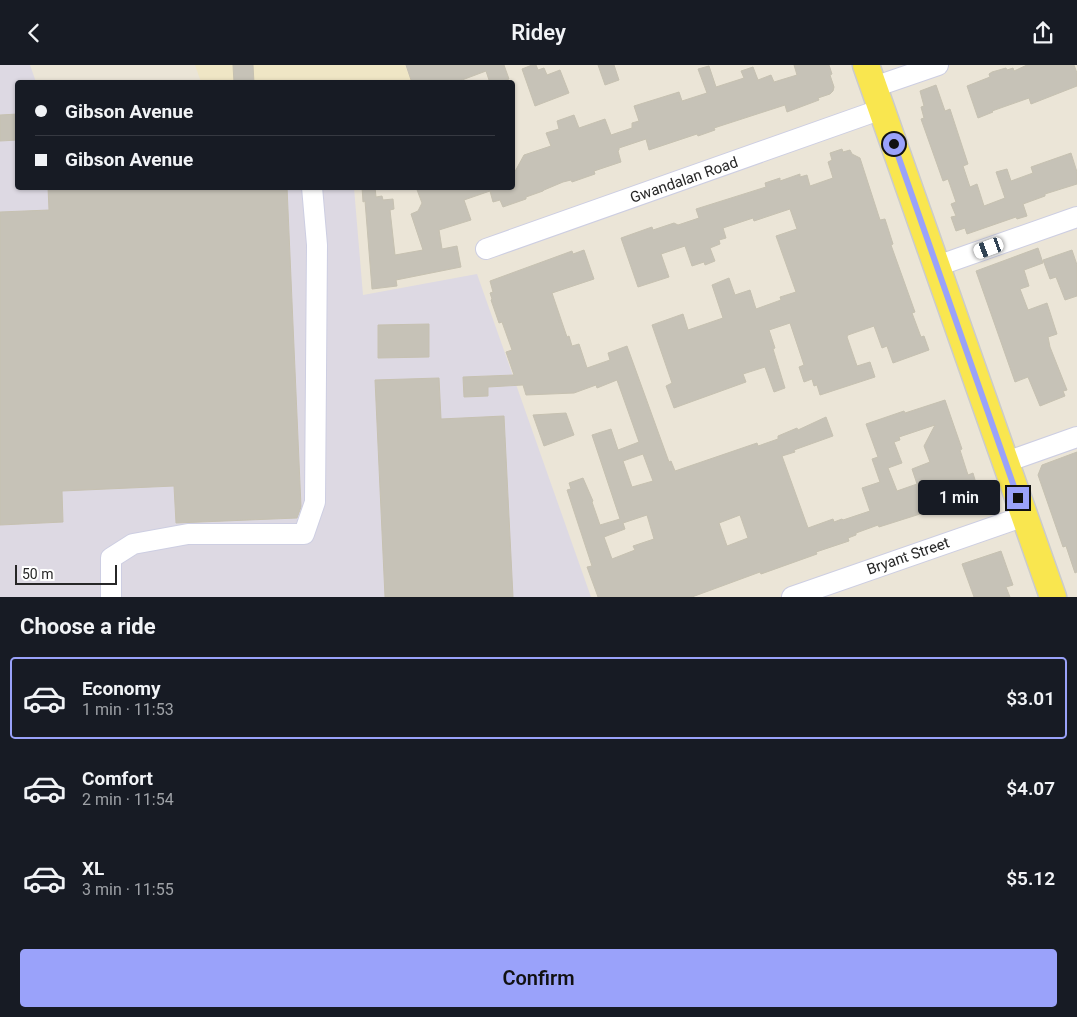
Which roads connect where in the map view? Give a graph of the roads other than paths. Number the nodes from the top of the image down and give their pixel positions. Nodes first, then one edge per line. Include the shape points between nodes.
1 (938, 65) edge
2 (874, 87) edge
3 (312, 190) edge
4 (1077, 217) edge
5 (486, 249) dead end
6 (938, 266) junction
7 (1077, 437) edge
8 (1006, 462) junction
9 (1024, 515) junction
10 (112, 597) edge
11 (792, 597) edge
12 (1053, 597) edge

1 - 2 street, Gwandalan Road
2 - 5 street, Gwandalan Road
2 - 6 main road
3 - 10 street via 317,245 315,502 304,534 188,534 133,544 111,558
4 - 6 street
6 - 8 main road
7 - 8 street
8 - 9 main road
9 - 11 street, Bryant Street
9 - 12 main road

